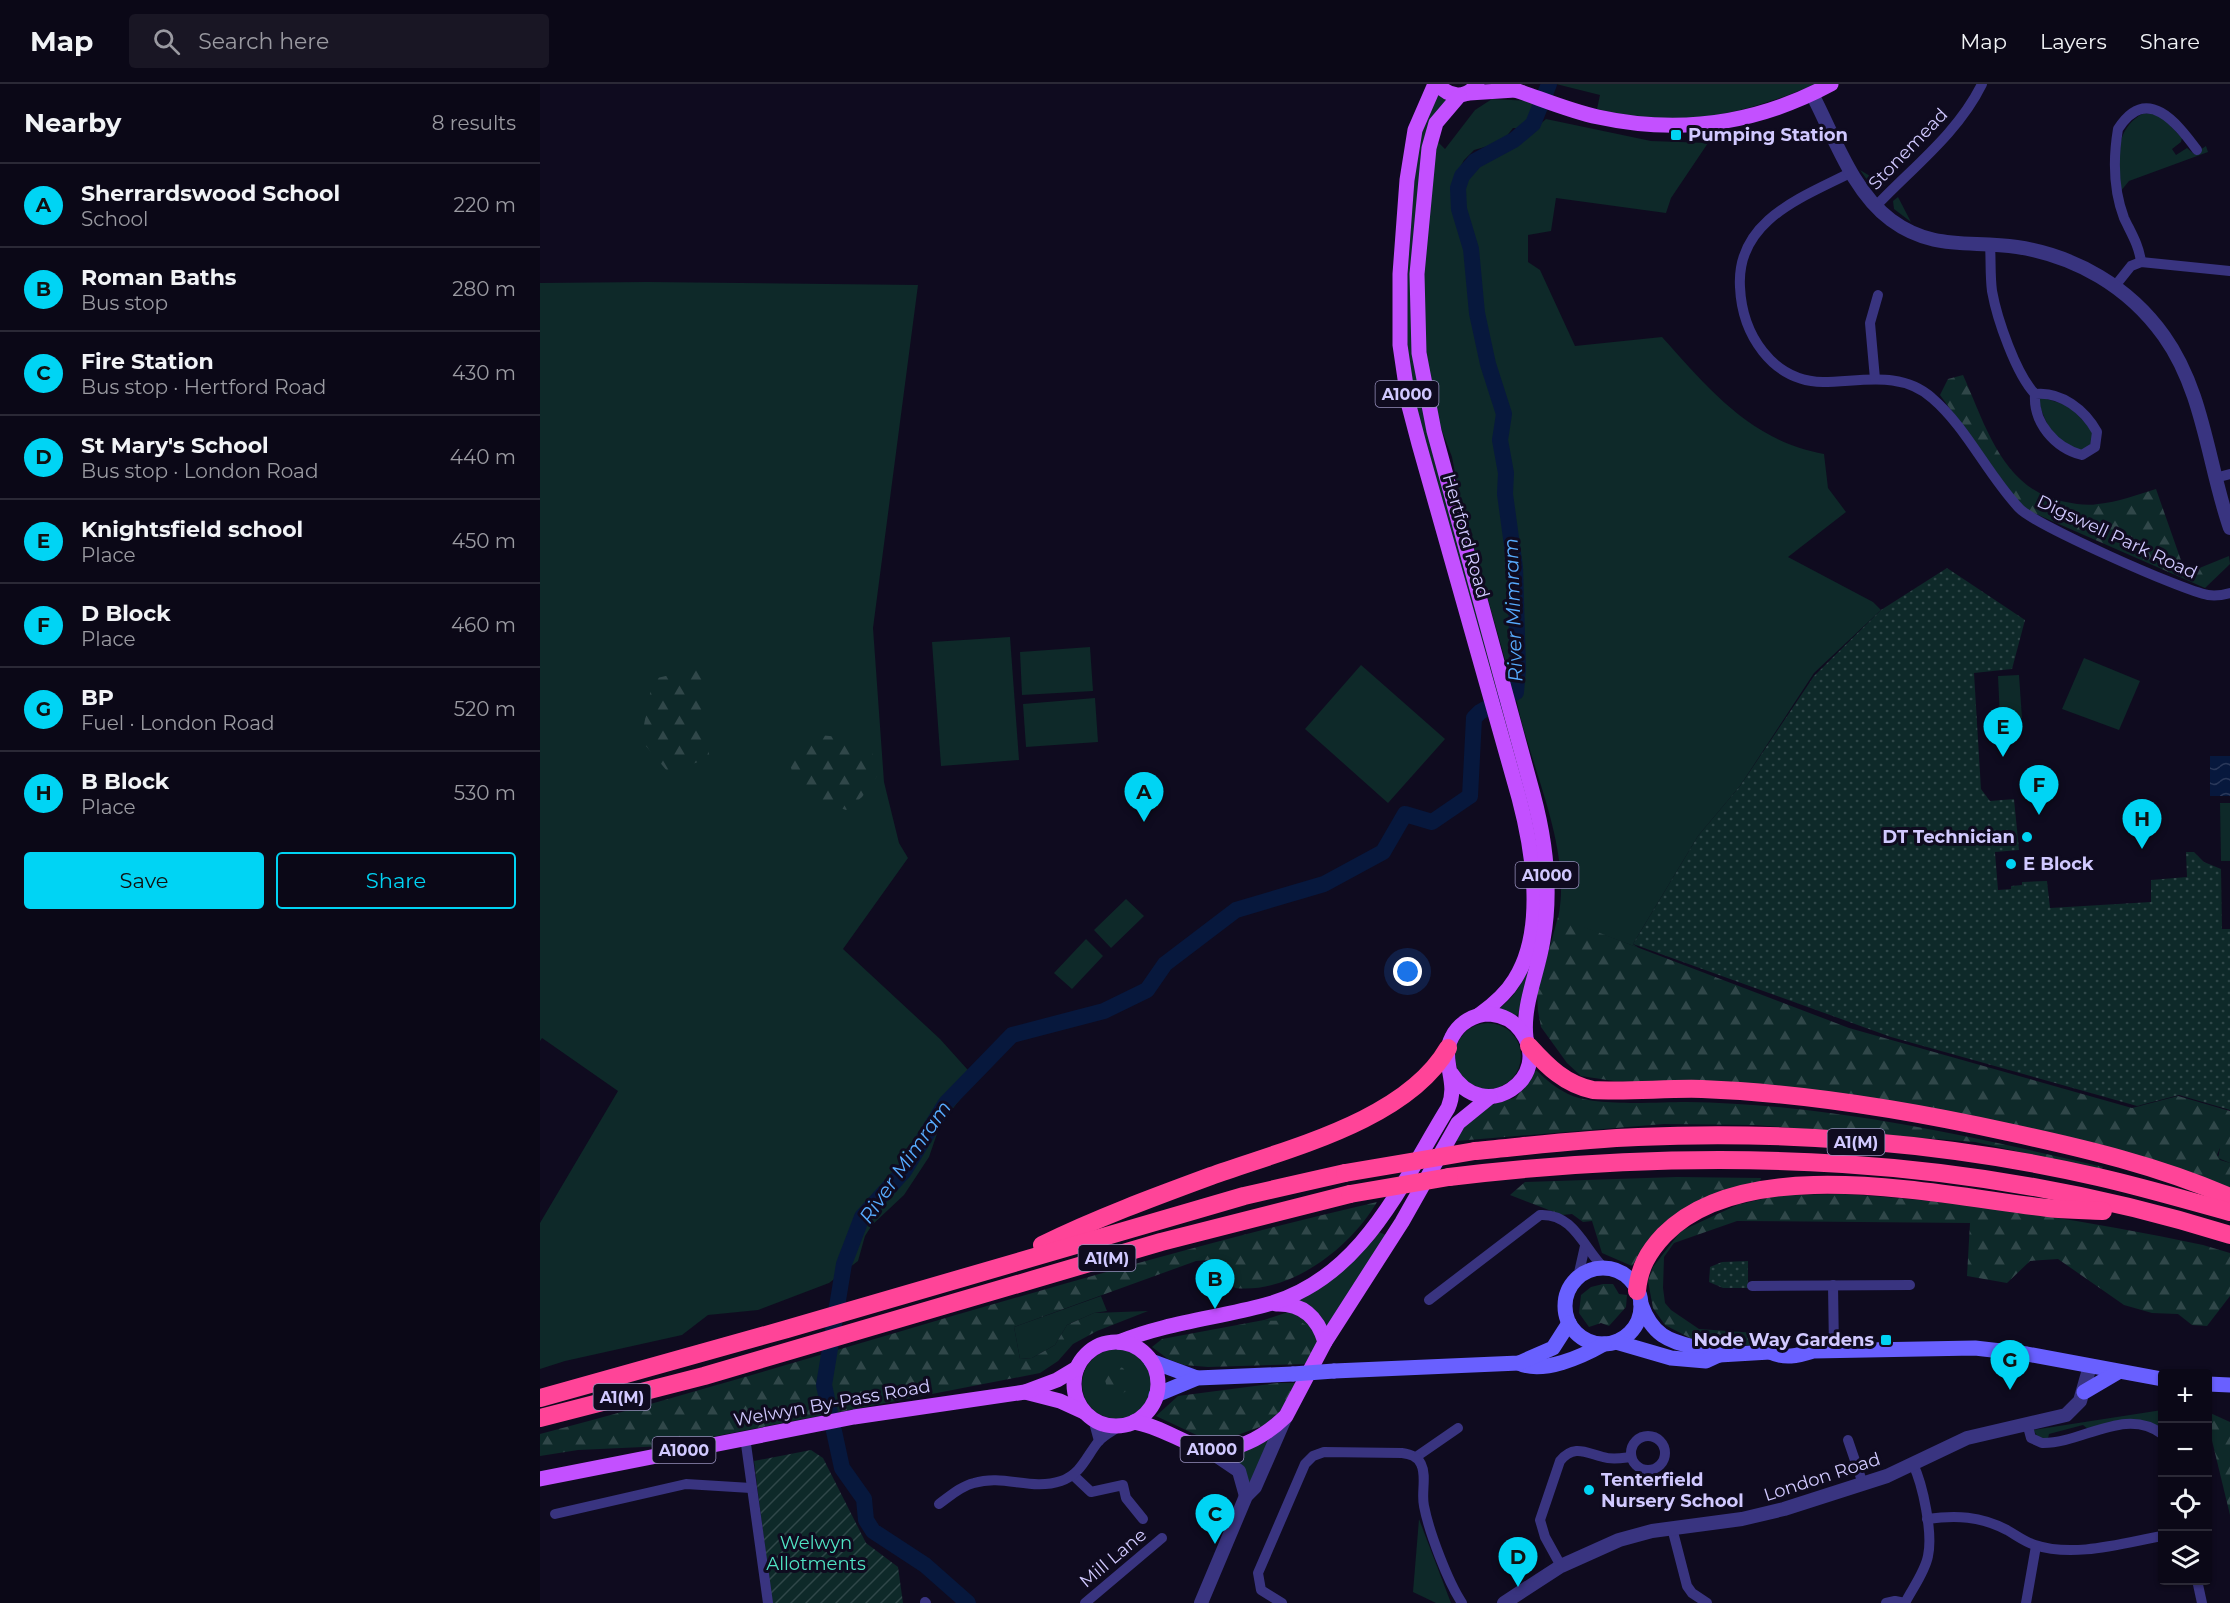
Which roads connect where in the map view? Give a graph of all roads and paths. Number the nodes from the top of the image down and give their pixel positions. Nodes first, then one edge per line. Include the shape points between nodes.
1 (1436, 84) edge
2 (1831, 84) edge
3 (1982, 84) edge
4 (1517, 89) edge
5 (1468, 91) edge
6 (1812, 94) junction
7 (2197, 150) dead end
8 (1852, 172) junction
9 (1876, 206) junction
10 (1990, 245) junction
11 (2141, 262) junction
12 (2230, 271) edge
13 (2115, 286) junction
14 (1878, 295) dead end
15 (1875, 379) junction
16 (2034, 394) junction
17 (2230, 474) edge
18 (2215, 478) junction
19 (2230, 528) edge
20 (2230, 593) edge
21 (1498, 695) junction
22 (1503, 715) junction
23 (1479, 1015) junction
24 (1527, 1042) junction
25 (1448, 1048) junction
26 (1451, 1073) junction
27 (1490, 1097) junction
28 (2230, 1197) edge
29 (2230, 1212) edge
30 (2149, 1213) junction
31 (2230, 1235) edge
32 (1585, 1246) junction
33 (1604, 1268) junction
34 (994, 1269) junction
35 (1578, 1277) junction
36 (1833, 1285) junction
37 (1911, 1285) dead end
38 (1752, 1286) dead end
39 (1639, 1296) junction
40 (1430, 1300) dead end
41 (1267, 1305) junction
42 (1569, 1323) junction
43 (1119, 1342) junction
44 (1325, 1342) junction
45 (1610, 1343) junction
46 (1834, 1350) junction
47 (1719, 1355) junction
48 (1151, 1361) junction
49 (1519, 1364) junction
50 (2090, 1366) junction
51 (1077, 1368) junction
52 (2118, 1372) junction
53 (1197, 1378) junction
54 (2158, 1378) edge
55 (2212, 1384) edge
56 (2230, 1385) edge
57 (1025, 1392) junction
58 (2084, 1392) junction
59 (1156, 1395) junction
60 (540, 1398) edge
61 (1089, 1416) junction
62 (1286, 1416) junction
63 (540, 1418) edge
64 (2027, 1423) junction
65 (1127, 1424) junction
66 (1458, 1428) dead end
67 (2158, 1431) edge
68 (744, 1437) junction
69 (1848, 1440) dead end
70 (1099, 1441) junction
71 (1205, 1448) junction
72 (1631, 1457) dead end
73 (1416, 1458) junction
74 (1913, 1464) junction
75 (1073, 1475) junction
76 (540, 1479) edge
77 (1863, 1484) junction
78 (752, 1488) junction
79 (1246, 1496) junction
80 (939, 1504) dead end
81 (555, 1514) dead end
82 (1143, 1519) dead end
83 (1927, 1519) junction
84 (1672, 1528) junction
85 (2158, 1537) edge
86 (1162, 1538) dead end
87 (2036, 1546) junction
88 (1561, 1566) junction
89 (2198, 1585) edge
90 (768, 1603) edge
91 (1085, 1603) edge
92 (1202, 1603) edge
93 (1282, 1603) edge
94 (1462, 1603) edge
95 (1504, 1603) edge
96 (1707, 1603) edge
97 (1886, 1603) edge
98 (1905, 1603) edge
99 (2026, 1603) edge
100 (2202, 1603) edge

1 - 5 main road via 1447,93
1 - 21 main road, Hertford Road / A1000 via 1415,130 1407,180 1400,274 1400,345 1412,415
2 - 6 main road
3 - 9 street, Stonemead via 1941,142
4 - 5 main road
4 - 6 main road via 1595,117 1688,126 1759,115
5 - 21 main road, Hertford Road / A1000 via 1436,123 1429,148 1418,254 1419,353
6 - 8 street
7 - 11 street via 2175,120 2157,110 2132,113 2118,129 2115,183
8 - 9 street
8 - 15 street, Digswell Park Road via 1787,205 1763,224 1746,250 1739,280 1740,298 1756,344 1792,375 1815,381
9 - 10 street via 1889,219 1922,238
10 - 13 street via 2047,253
10 - 16 street via 1997,310 2024,381
11 - 12 street
11 - 13 street via 2131,266
13 - 18 street via 2146,316 2177,357 2196,406
14 - 15 street via 1870,323
15 - 20 street, Digswell Park Road via 1905,383 1932,398 2025,514 2196,592
16 - 16 street via 2041,423 2057,444 2082,455 2095,447 2097,432 2080,410 2057,396
17 - 18 street
18 - 19 street
21 - 22 main road, Hertford Road / A1000
22 - 23 main road, Hertford Road / A1000 via 1528,831 1533,903 1529,940 1520,970 1502,996
22 - 24 main road, Hertford Road / A1000 via 1540,820 1547,873 1544,938 1526,1012
23 - 24 main road via 1490,1014 1511,1021
23 - 25 main road via 1455,1030
24 - 27 main road via 1528,1067 1524,1077 1510,1091
24 - 28 highway, A1(M) via 1558,1075 1587,1089 1702,1089 1901,1110 2133,1163
25 - 26 main road
25 - 34 highway via 1434,1069 1407,1092 1351,1125 1097,1219
26 - 27 main road via 1471,1094
26 - 41 main road via 1454,1089 1448,1108 1365,1241 1321,1281
27 - 44 main road, A1000 via 1458,1122 1402,1222
29 - 34 highway, A1(M), bridge via 2098,1177 1900,1146 1829,1140 1640,1137 1475,1151 1345,1173 1244,1196
30 - 31 highway, A1(M)
30 - 39 highway, A1(M) via 2049,1208 1902,1190 1816,1186 1764,1189 1711,1204 1670,1229 1644,1262
30 - 63 highway, A1(M), bridge via 2020,1185 1798,1160 1640,1159 1449,1177 1350,1194 1161,1242 867,1329
32 - 33 street
32 - 35 street
32 - 40 street via 1578,1231 1540,1215
33 - 35 main road
33 - 39 main road via 1624,1275
34 - 60 highway, A1(M)
35 - 42 main road via 1566,1298
36 - 37 street
36 - 38 street
36 - 46 street
39 - 45 main road via 1640,1311 1632,1330
39 - 47 main road via 1650,1325 1662,1336
41 - 43 main road
41 - 44 main road via 1291,1305 1309,1313 1318,1323
42 - 45 main road via 1583,1339
42 - 49 main road via 1553,1348
43 - 48 main road via 1135,1347
43 - 51 main road via 1094,1348
44 - 62 main road, A1000
45 - 47 main road via 1683,1359 1706,1361
45 - 49 main road via 1545,1365 1528,1368
46 - 47 main road via 1813,1351 1797,1346
46 - 50 main road via 1975,1348
48 - 53 main road
48 - 59 main road via 1157,1378
49 - 53 main road, bridge
50 - 52 main road
50 - 58 street, London Road
51 - 57 main road, Welwyn By-Pass Road / A1000
51 - 61 main road via 1074,1391
52 - 54 main road
52 - 58 main road
53 - 59 main road
55 - 56 main road
57 - 61 main road, Welwyn By-Pass Road / A1000 via 1060,1401
57 - 68 main road, Welwyn By-Pass Road / A1000
58 - 64 street, London Road via 2066,1415
59 - 65 main road via 1149,1410
61 - 65 main road via 1106,1425
61 - 70 street
62 - 71 main road, A1000 via 1242,1445
62 - 79 street via 1254,1487
64 - 67 street via 2031,1437 2042,1443 2125,1424 2146,1425
64 - 74 street, London Road via 1957,1442
65 - 70 street
65 - 71 main road, A1000 via 1144,1424
66 - 73 street
68 - 76 main road, Welwyn By-Pass Road / A1000
68 - 78 street
69 - 77 street
70 - 75 street
71 - 79 street via 1239,1471
72 - 88 street via 1604,1458 1579,1450 1560,1461 1540,1521
73 - 93 street via 1402,1453 1324,1452 1310,1459 1258,1573 1262,1590
73 - 94 street via 1423,1471 1426,1515
74 - 77 street, London Road
74 - 83 street
75 - 80 street via 1044,1485 994,1480 973,1483
75 - 82 street via 1091,1492 1123,1485 1126,1498
77 - 84 street, London Road via 1767,1514
78 - 81 street via 686,1484
78 - 90 street
79 - 92 street
83 - 87 street via 1979,1519
83 - 98 street via 1928,1559
84 - 88 street, London Road via 1619,1540
84 - 96 street via 1687,1586
85 - 87 street via 2082,1550
86 - 91 street, Mill Lane
87 - 99 street
88 - 95 street, London Road
89 - 100 street
97 - 98 street

